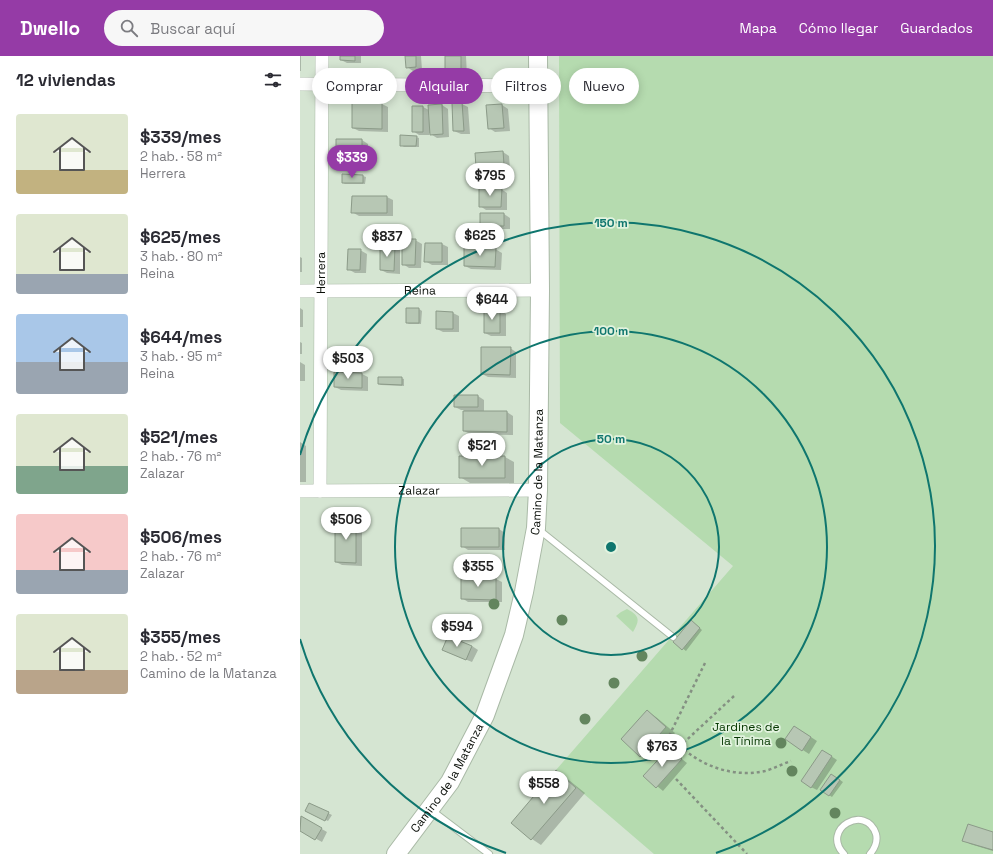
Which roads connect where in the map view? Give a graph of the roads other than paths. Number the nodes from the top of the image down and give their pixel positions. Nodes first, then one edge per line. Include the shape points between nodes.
1 (322, 56) edge
2 (538, 56) edge
3 (322, 68) edge
4 (538, 68) edge
5 (300, 84) edge
6 (312, 84) edge
7 (397, 85) edge
8 (491, 86) edge
9 (322, 104) edge
10 (538, 104) edge
11 (540, 290) junction
12 (300, 291) edge
13 (321, 291) junction
14 (538, 490) junction
15 (300, 491) edge
16 (320, 491) junction
17 (536, 528) junction
18 (673, 637) dead end
19 (430, 809) junction
20 (396, 854) edge
21 (489, 854) edge
22 (843, 854) edge
23 (870, 854) edge

1 - 3 street, Herrera
2 - 4 street, Camino de la Matanza
5 - 6 street
7 - 8 street
9 - 13 street, Herrera
10 - 11 street, Camino de la Matanza
11 - 13 street, Reina
11 - 14 street, Camino de la Matanza
12 - 13 street, Reina
13 - 16 street, Herrera
14 - 16 street, Zalazar
14 - 17 street, Camino de la Matanza
15 - 16 street, Zalazar
17 - 18 lane
17 - 19 street, Camino de la Matanza via 514,635 485,715 450,782
19 - 20 street, Camino de la Matanza
19 - 21 lane
22 - 23 lane via 837,840 838,834 841,828 852,820 866,822 875,831 877,843

